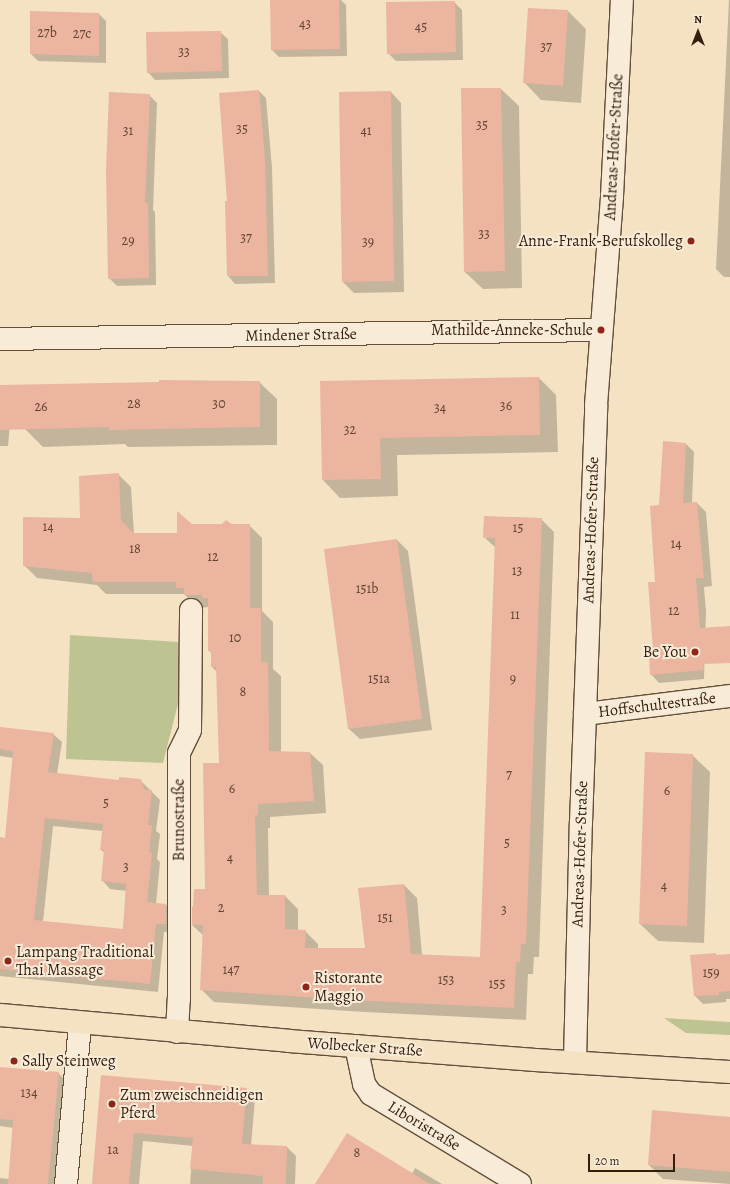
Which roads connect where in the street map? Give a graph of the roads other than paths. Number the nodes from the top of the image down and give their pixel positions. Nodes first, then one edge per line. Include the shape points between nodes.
1 (622, 0) edge
2 (602, 330) junction
3 (0, 339) edge
4 (191, 610) dead end
5 (730, 696) edge
6 (585, 714) junction
7 (0, 1015) edge
8 (80, 1023) junction
9 (177, 1032) junction
10 (356, 1046) junction
11 (575, 1062) junction
12 (730, 1072) edge
13 (66, 1184) edge
14 (520, 1184) edge

1 - 2 street, Andreas-Hofer-Straße
2 - 3 street, Mindener Straße
2 - 6 street, Andreas-Hofer-Straße via 596,405
4 - 9 street, Brunostraße via 190,730 179,753
5 - 6 street, Hoffschultestraße
6 - 11 street, Andreas-Hofer-Straße
7 - 8 main road, Wolbecker Straße
8 - 9 main road, Wolbecker Straße
8 - 13 street
9 - 10 main road, Wolbecker Straße
10 - 11 main road, Wolbecker Straße
10 - 14 street, Liboristraße via 364,1084 371,1094
11 - 12 main road, Wolbecker Straße

